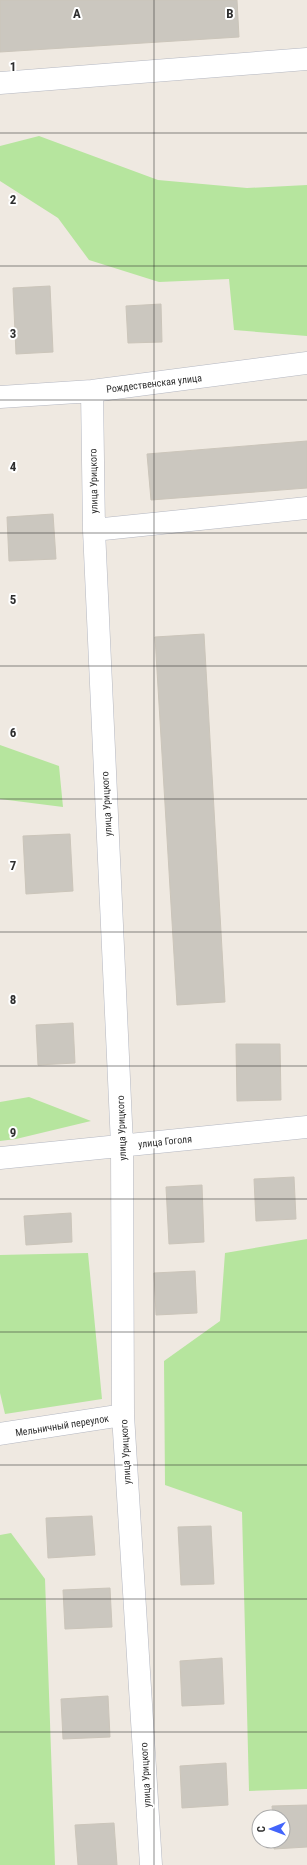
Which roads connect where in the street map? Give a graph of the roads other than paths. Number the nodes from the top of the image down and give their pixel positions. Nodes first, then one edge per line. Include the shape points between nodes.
1 (307, 58) edge
2 (0, 83) edge
3 (307, 363) edge
4 (92, 391) junction
5 (0, 397) edge
6 (307, 508) edge
7 (94, 530) junction
8 (307, 1127) edge
9 (122, 1145) junction
10 (0, 1158) edge
11 (123, 1415) junction
12 (0, 1434) edge
13 (151, 1865) edge

1 - 2 street
3 - 4 street, Рождественская улица
4 - 5 street, Рождественская улица
4 - 7 street, улица Урицкого
6 - 7 street
7 - 9 street, улица Урицкого
8 - 9 street, улица Гоголя
9 - 10 street, улица Гоголя
9 - 11 street, улица Урицкого
11 - 12 street, Мельничный переулок
11 - 13 street, улица Урицкого

